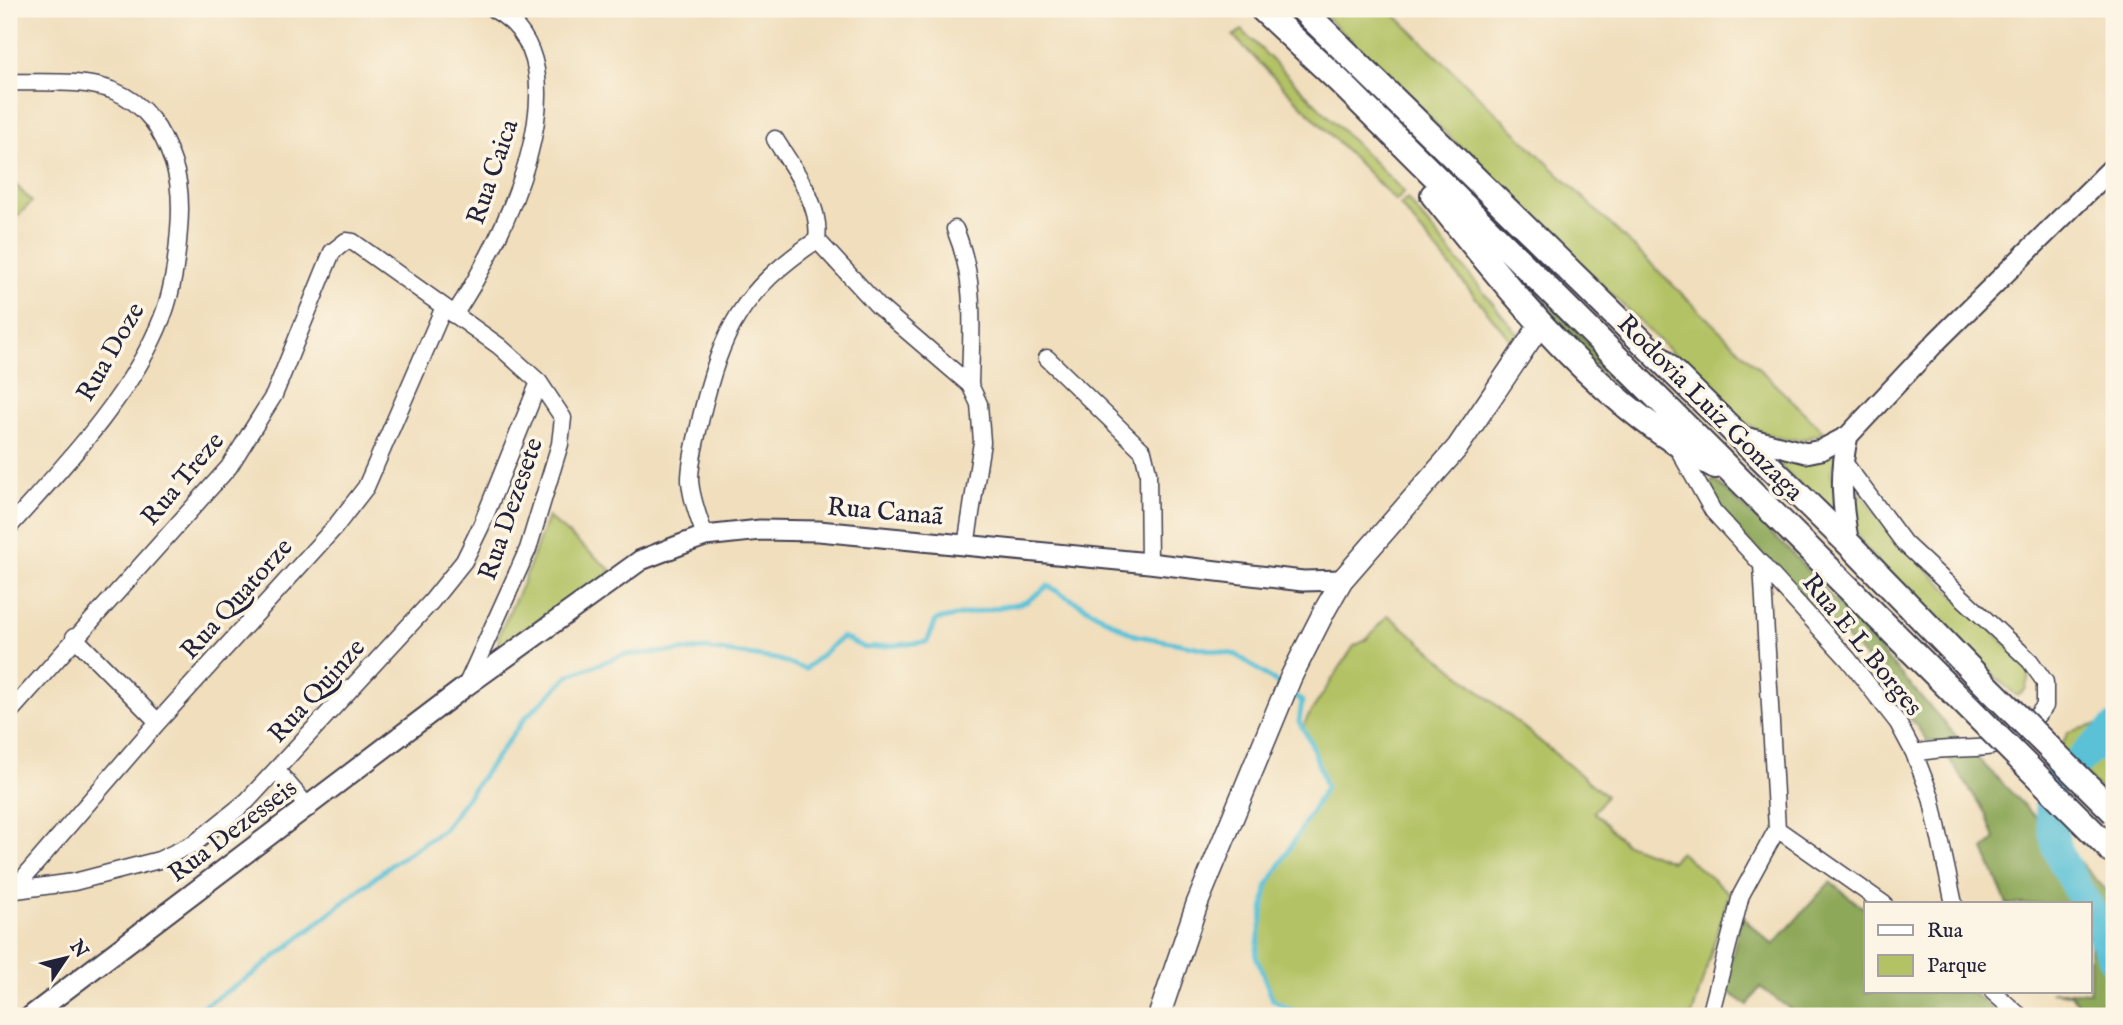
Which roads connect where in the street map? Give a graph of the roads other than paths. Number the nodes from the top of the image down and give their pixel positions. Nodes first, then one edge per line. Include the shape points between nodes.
1 (493, 9) edge
2 (1262, 9) edge
3 (1302, 9) edge
4 (1339, 81) junction
5 (9, 82) edge
6 (775, 139) dead end
7 (2114, 166) edge
8 (955, 229) dead end
9 (817, 240) junction
10 (341, 242) joint
11 (449, 311) junction
12 (1540, 325) junction
13 (1047, 358) dead end
14 (539, 382) junction
15 (970, 385) junction
16 (1737, 435) junction
17 (1848, 436) junction
18 (1676, 445) junction
19 (1843, 461) junction
20 (1739, 478) junction
21 (9, 527) edge
22 (705, 536) junction
23 (1849, 544) junction
24 (966, 546) junction
25 (1149, 563) junction
26 (1762, 564) junction
27 (1342, 580) junction
28 (74, 637) junction
29 (466, 686) junction
30 (9, 713) edge
31 (158, 722) junction
32 (1914, 752) junction
33 (277, 771) junction
34 (309, 808) junction
35 (2114, 812) edge
36 (1777, 829) junction
37 (2114, 853) edge
38 (11, 890) edge
39 (1881, 902) edge
40 (1954, 902) edge
41 (1994, 993) edge
42 (31, 1016) edge
43 (1159, 1016) edge
44 (1710, 1016) edge
45 (2020, 1016) edge

1 - 11 street, Rua Caica via 524,37 536,68 540,101 529,154 501,229 485,265
2 - 4 highway, Rodovia Luiz Gonzaga
3 - 16 highway, Rodovia Luiz Gonzaga
4 - 12 highway
4 - 20 highway, Rodovia Luiz Gonzaga
5 - 21 street, Rua Doze via 111,90 131,99 151,117 165,139 181,201 171,289 162,319 140,361 102,418
6 - 9 street via 800,180 817,221
7 - 17 street
8 - 15 street via 972,284
9 - 15 street via 878,306
9 - 22 street via 757,290 723,339 691,470 692,492
10 - 11 street, Rua Dezesete via 353,242
10 - 28 street, Rua Treze via 332,252 274,395 229,467
11 - 14 street, Rua Dezesete
11 - 31 street, Rua Quatorze via 366,487
12 - 18 highway
12 - 27 main road via 1457,448
13 - 25 street via 1143,451 1148,472
14 - 29 street, Rua Dezesete via 563,418 560,444 528,549
14 - 33 street, Rua Quinze via 464,561
15 - 24 street via 979,404 982,442
16 - 17 street via 1805,453
16 - 23 highway, Rodovia Luiz Gonzaga
17 - 19 street
18 - 20 highway
18 - 26 street, Rua E L Borges via 1713,511
19 - 23 street via 1841,492
19 - 32 street via 1905,543 2029,661 2045,682 2045,706 2006,744
20 - 37 highway, Rodovia Luiz Gonzaga, bridge
22 - 24 street, Rua Canaã via 760,530 819,531
22 - 29 street, Rua Canaã via 641,561
23 - 35 highway, Rodovia Luiz Gonzaga, bridge
24 - 25 street, Rua Canaã
25 - 27 street, Rua Canaã via 1303,581
26 - 32 street, Rua E L Borges via 1849,659
26 - 36 street
27 - 43 main road via 1291,677 1197,904
28 - 30 street, Rua Treze
28 - 31 street
29 - 34 street, Rua Dezesseis
31 - 38 street, Rua Quatorze
32 - 40 street, Rua E L Borges via 1931,797
33 - 34 street
33 - 38 street, Rua Quinze via 223,823 159,860 74,882
34 - 42 street, Rua Dezesseis
36 - 39 street
36 - 44 street via 1741,895
41 - 45 street

